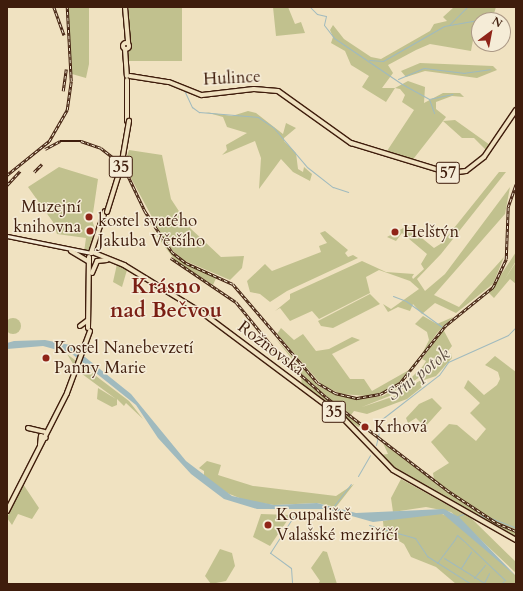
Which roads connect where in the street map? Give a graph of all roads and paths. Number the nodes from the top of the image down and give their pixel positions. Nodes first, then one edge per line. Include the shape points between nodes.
1 (124, 7) edge
2 (129, 78) junction
3 (516, 110) edge
4 (106, 211) junction
5 (7, 236) edge
6 (97, 240) junction
7 (71, 251) junction
8 (90, 254) junction
9 (96, 258) junction
10 (111, 259) junction
11 (118, 262) junction
12 (92, 275) junction
13 (90, 286) junction
14 (89, 297) junction
15 (80, 326) dead end
16 (89, 329) junction
17 (28, 428) dead end
18 (49, 429) junction
19 (45, 437) junction
20 (25, 482) dead end
21 (20, 484) junction
22 (7, 510) edge
23 (516, 540) edge

1 - 2 main road, 35
2 - 3 main road, Hulince / 57 via 170,82 202,95 258,89 279,91 355,145 429,169 462,173 487,153
2 - 4 main road, 35, bridge via 128,121 119,167
4 - 6 main road, 35
4 - 8 main road, 35
5 - 7 main road
6 - 9 main road, 35
6 - 10 main road, 35 via 98,252
7 - 8 main road
7 - 13 main road via 88,261
8 - 9 main road, 35
8 - 9 main road, 35
8 - 13 main road
9 - 10 main road, Rožnovská / 35
9 - 11 main road, Rožnovská / 35
9 - 12 main road
10 - 11 main road, Rožnovská / 35
11 - 12 main road via 99,260
11 - 23 main road, Rožnovská / 35 via 195,308 346,420 395,472
12 - 16 main road
13 - 14 main road
14 - 15 main road via 87,322
14 - 16 main road
16 - 18 main road via 78,368
17 - 18 main road via 40,433
18 - 19 main road
19 - 21 main road
19 - 22 main road
20 - 21 main road
21 - 22 main road

